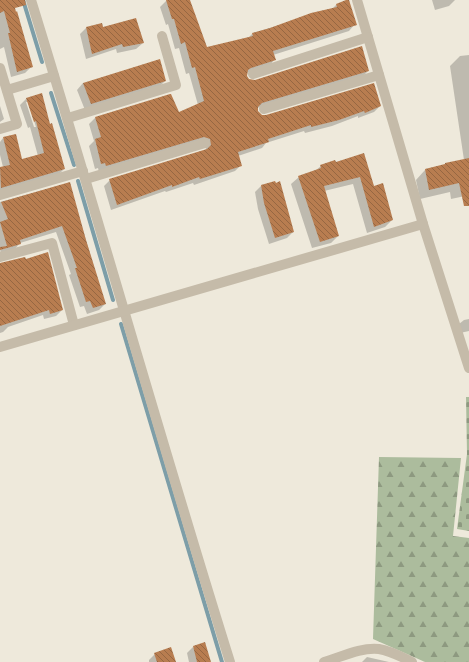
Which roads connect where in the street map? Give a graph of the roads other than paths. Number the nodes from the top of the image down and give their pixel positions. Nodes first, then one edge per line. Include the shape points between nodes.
1 (31, 0) edge
2 (358, 0) edge
3 (162, 36) dead end
4 (368, 37) junction
5 (0, 68) edge
6 (253, 74) dead end
7 (380, 75) junction
8 (54, 76) junction
9 (7, 90) junction
10 (264, 109) dead end
11 (68, 118) junction
12 (0, 129) edge
13 (204, 143) dead end
14 (84, 175) junction
15 (0, 195) edge
16 (423, 224) junction
17 (0, 257) edge
18 (125, 311) junction
19 (74, 325) junction
20 (0, 346) edge
21 (469, 368) edge
22 (230, 662) edge
23 (324, 662) edge
24 (412, 662) edge

1 - 8 street
2 - 4 street
3 - 11 street via 176,85
4 - 6 street
4 - 7 street
5 - 9 street
7 - 10 street
7 - 16 street
8 - 9 street
8 - 11 street
9 - 12 street via 17,124
11 - 14 street
13 - 14 street
14 - 15 street
14 - 18 street
16 - 18 street
16 - 21 street
17 - 19 street via 52,243
18 - 19 street
18 - 22 street
19 - 20 street
23 - 24 street via 360,651 378,649 397,654

